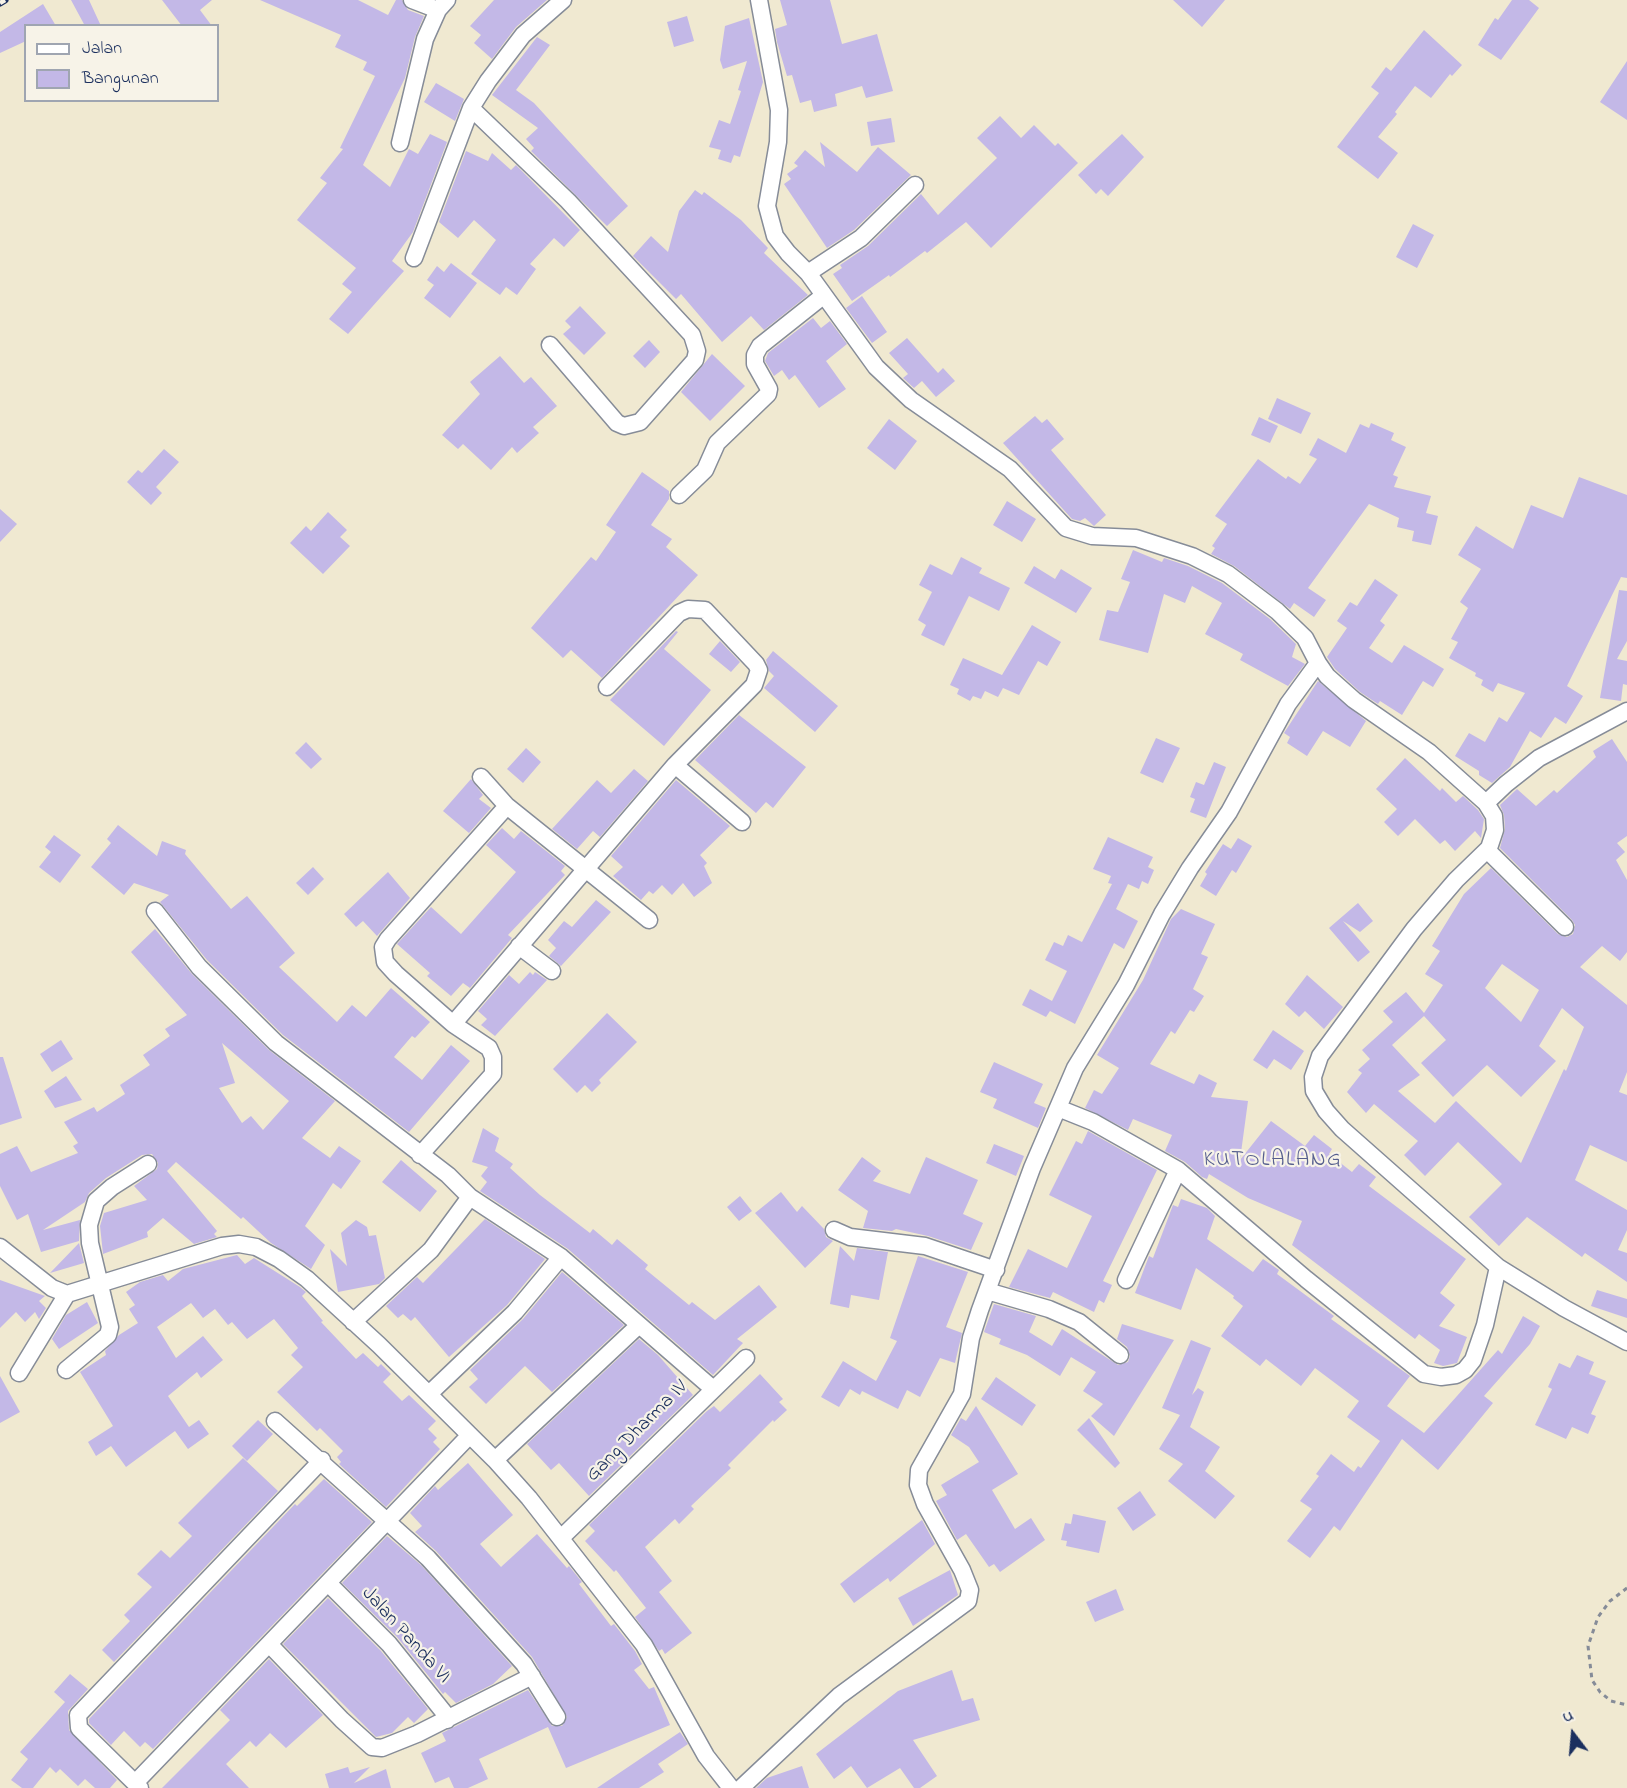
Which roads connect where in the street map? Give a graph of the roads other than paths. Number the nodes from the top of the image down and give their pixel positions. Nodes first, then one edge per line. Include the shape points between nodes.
1 (412, 0) edge
2 (563, 0) edge
3 (759, 0) edge
4 (442, 5) edge
5 (471, 108) junction
6 (400, 143) dead end
7 (915, 185) dead end
8 (414, 258) dead end
9 (808, 273) junction
10 (824, 296) junction
11 (550, 345) dead end
12 (679, 495) dead end
13 (1318, 663) junction
14 (607, 687) dead end
15 (1627, 711) edge
16 (675, 765) junction
17 (481, 777) dead end
18 (1486, 803) junction
19 (507, 806) junction
20 (742, 822) dead end
21 (1486, 850) junction
22 (584, 868) junction
23 (155, 911) dead end
24 (650, 920) dead end
25 (1565, 927) dead end
26 (519, 946) junction
27 (552, 971) dead end
28 (453, 1024) junction
29 (1058, 1108) junction
30 (420, 1155) junction
31 (148, 1164) dead end
32 (1178, 1170) junction
33 (470, 1197) junction
34 (834, 1230) dead end
35 (0, 1247) edge
36 (561, 1257) junction
37 (1498, 1267) junction
38 (996, 1270) junction
39 (1126, 1280) dead end
40 (99, 1284) junction
41 (987, 1291) junction
42 (67, 1294) junction
43 (353, 1322) junction
44 (638, 1326) junction
45 (1627, 1342) edge
46 (1120, 1356) dead end
47 (746, 1358) dead end
48 (66, 1370) dead end
49 (19, 1373) dead end
50 (712, 1388) junction
51 (429, 1394) junction
52 (275, 1421) dead end
53 (469, 1436) junction
54 (495, 1460) junction
55 (322, 1461) junction
56 (386, 1522) junction
57 (561, 1538) junction
58 (328, 1583) junction
59 (269, 1644) junction
60 (532, 1676) junction
61 (557, 1717) dead end
62 (447, 1720) junction
63 (137, 1786) edge
64 (731, 1788) edge
65 (741, 1788) edge

1 - 4 street
2 - 5 street via 523,34
3 - 9 street via 779,110 767,206 775,236
4 - 6 street via 425,39
5 - 8 street
5 - 11 street via 568,201 692,336 697,351 695,360 640,422 624,426 617,423
7 - 9 street via 861,238
9 - 10 street
10 - 12 street via 760,346 755,363 768,394 717,443 705,470
10 - 13 street via 876,367 911,400 1010,470 1066,528 1092,536 1136,538 1191,556 1228,574 1305,638
13 - 18 street via 1354,700 1429,752
13 - 29 street via 1288,704 1229,812 1173,895 1126,986 1075,1068
14 - 16 street via 679,613 688,609 705,610 756,664 759,676 754,685
15 - 18 street via 1539,758
16 - 20 street
16 - 22 street
17 - 19 street
18 - 21 street via 1494,816 1495,830
19 - 22 street
19 - 28 street via 383,947 385,962
21 - 25 street
21 - 37 street via 1414,928 1320,1056 1313,1077 1314,1091 1342,1130
22 - 24 street
22 - 26 street
23 - 30 street via 199,967 276,1043
26 - 27 street
26 - 28 street
28 - 30 street via 489,1048 494,1074
29 - 32 street via 1093,1122
29 - 38 street
30 - 33 street
31 - 40 street via 96,1201 89,1225
32 - 37 street via 1424,1374 1456,1375 1473,1360
32 - 39 street
33 - 36 street
33 - 43 street via 431,1250
34 - 38 street via 850,1236 925,1246
35 - 42 street via 51,1288
36 - 44 street
36 - 51 street via 515,1312
37 - 45 street
38 - 41 street
40 - 42 street
40 - 43 street via 222,1246 256,1246 279,1258
40 - 48 street via 110,1327 108,1335
41 - 46 street via 1079,1322
41 - 65 street via 971,1338 962,1394 919,1470 918,1485 924,1504 962,1570 970,1597 961,1608 839,1696
42 - 49 street
43 - 51 street
44 - 50 street
44 - 54 street
47 - 50 street, Gang Dharma IV
50 - 57 street, Gang Dharma IV
51 - 53 street
52 - 55 street
53 - 54 street
53 - 56 street
54 - 57 street
55 - 56 street
55 - 63 street via 78,1715 79,1728
56 - 58 street
56 - 60 street via 428,1558
57 - 64 street via 644,1646 701,1747
58 - 59 street
58 - 62 street, Jalan Panda VI via 388,1644
59 - 62 street via 372,1747 394,1744
59 - 63 street
60 - 61 street
60 - 62 street

